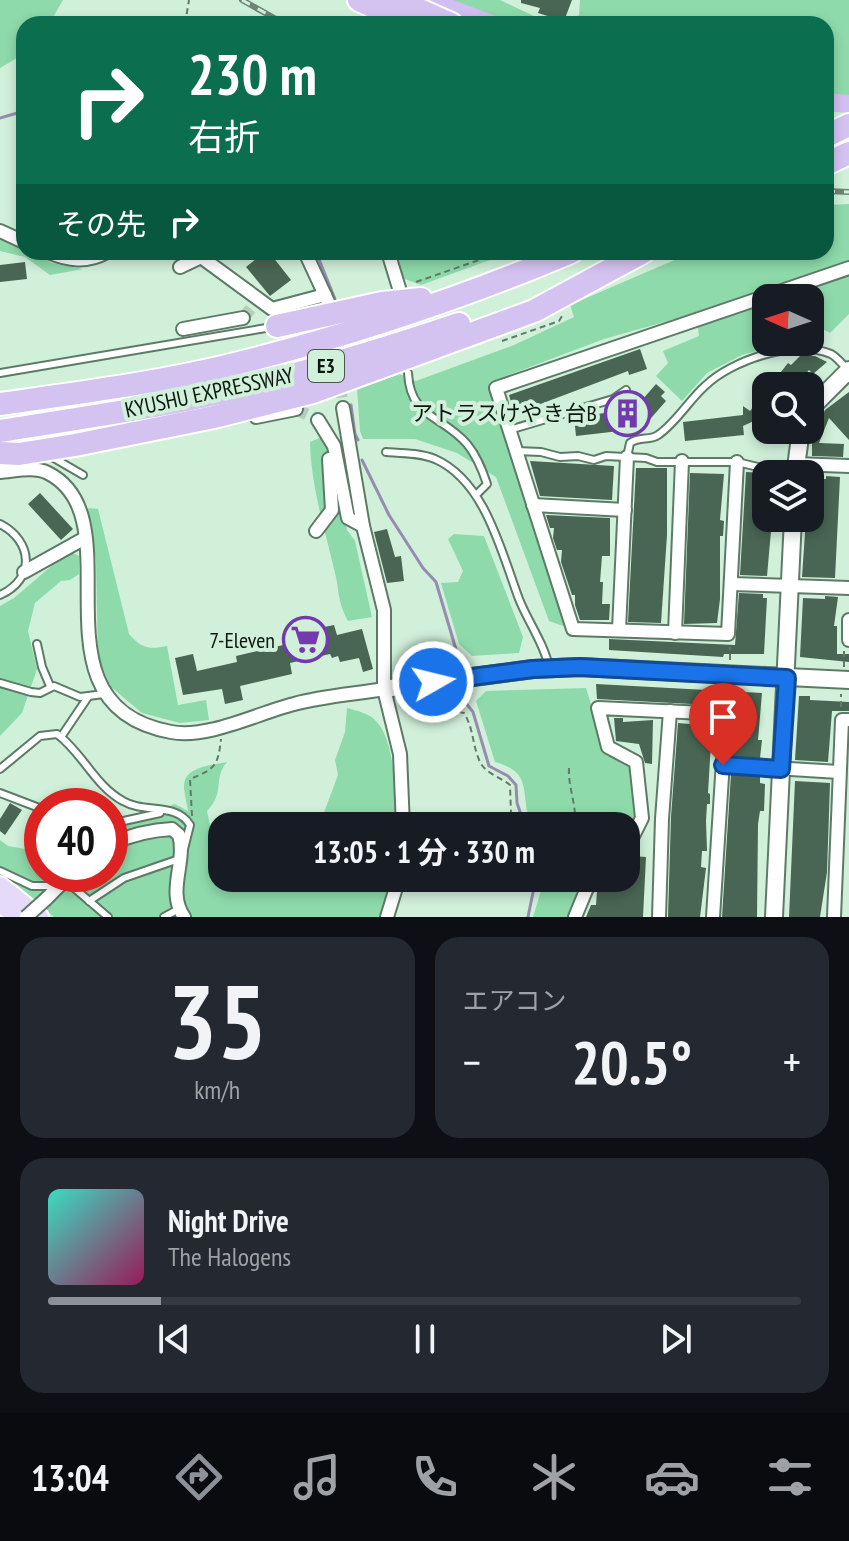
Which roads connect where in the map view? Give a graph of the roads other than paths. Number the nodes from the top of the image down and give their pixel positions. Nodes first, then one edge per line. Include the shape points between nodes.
1 (359, 0) edge
2 (384, 8) edge
3 (418, 16) edge
4 (195, 260) edge
5 (204, 260) edge
6 (309, 260) edge
7 (390, 260) edge
8 (551, 260) edge
9 (620, 260) edge
10 (626, 260) edge
11 (180, 267) dead end
12 (849, 268) edge
13 (399, 288) road end
14 (462, 295) junction
15 (251, 308) junction
16 (277, 326) joint
17 (183, 329) dead end
18 (849, 370) edge
19 (0, 373) edge
20 (408, 373) dead end
21 (626, 390) dead end
22 (824, 395) edge
23 (0, 404) edge
24 (343, 408) tunnel mouth
25 (296, 409) tunnel mouth
26 (318, 420) tunnel mouth
27 (217, 427) dead end
28 (509, 430) junction
29 (0, 431) edge
30 (326, 432) junction
31 (516, 451) junction
32 (386, 452) dead end
33 (10, 453) edge
34 (627, 457) junction
35 (682, 461) junction
36 (737, 462) junction
37 (752, 466) edge
38 (849, 466) edge
39 (824, 467) edge
40 (0, 472) edge
41 (83, 475) dead end
42 (477, 494) junction
43 (533, 505) junction
44 (625, 510) junction
45 (0, 524) edge
46 (363, 526) junction
47 (316, 531) dead end
48 (792, 532) edge
49 (85, 538) junction
50 (24, 572) junction
51 (731, 584) junction
52 (789, 585) junction
53 (849, 588) edge
54 (0, 595) edge
55 (849, 620) edge
56 (619, 629) junction
57 (675, 633) junction
58 (848, 640) edge
59 (37, 644) dead end
60 (549, 667) junction
61 (787, 678) junction
62 (845, 679) edge
63 (0, 683) edge
64 (50, 686) junction
65 (384, 689) junction
66 (104, 694) junction
67 (88, 697) junction
68 (670, 711) junction
69 (845, 720) edge
70 (61, 737) junction
71 (723, 765) junction
72 (0, 769) edge
73 (781, 769) junction
74 (839, 772) junction
75 (0, 793) edge
76 (24, 802) edge
77 (163, 811) junction
78 (402, 812) edge
79 (642, 818) junction
80 (662, 819) junction
81 (128, 820) edge
82 (640, 822) edge
83 (128, 836) edge
84 (181, 856) junction
85 (0, 871) edge
86 (24, 882) edge
87 (0, 886) edge
88 (55, 892) edge
89 (79, 892) edge
90 (395, 892) edge
91 (585, 892) edge
92 (89, 901) junction
93 (0, 903) edge
94 (43, 908) edge
95 (182, 913) edge
96 (19, 917) edge
97 (26, 917) edge
98 (108, 917) edge
99 (164, 917) edge
100 (387, 917) edge
101 (575, 917) edge
102 (659, 917) edge
103 (713, 917) edge
104 (774, 917) edge
105 (834, 917) edge

1 - 2 highway
2 - 3 highway
4 - 11 street
5 - 15 street
6 - 15 street via 328,300
7 - 13 street
8 - 14 highway, KYUSHU EXPRESSWAY / E3
9 - 29 highway, KYUSHU EXPRESSWAY / E3 via 471,319 312,370 187,400
10 - 33 highway via 534,311 313,392 214,417
12 - 28 street via 496,388
14 - 16 highway via 382,303
14 - 23 highway, KYUSHU EXPRESSWAY / E3 via 234,364
15 - 17 street
16 - 19 lane
18 - 22 street
18 - 34 lane via 833,355 810,349 744,361 706,385 659,435 636,438
20 - 42 lane via 411,397 418,406 466,443 480,464 487,484
21 - 28 lane via 613,399
24 - 46 street
25 - 27 street
26 - 30 street
28 - 31 street
30 - 46 street via 334,446 348,518
30 - 47 street via 332,510
31 - 34 lane via 586,460
31 - 43 street
32 - 42 lane via 434,459 464,478
33 - 41 lane via 51,456
34 - 35 lane
34 - 44 street
35 - 36 lane
35 - 57 street
36 - 37 lane
36 - 51 street
38 - 39 street
40 - 49 street via 34,469 65,485 77,503
42 - 60 lane
43 - 44 street
43 - 56 street via 573,629
44 - 56 street
45 - 50 lane via 26,550
46 - 65 street via 384,610
48 - 52 street
49 - 50 street
49 - 66 street via 92,665
50 - 54 lane via 11,590
51 - 52 street
51 - 57 street via 728,634
52 - 53 street
52 - 61 street
55 - 58 street
56 - 57 street
59 - 64 lane
60 - 61 street
60 - 65 street
61 - 62 street
61 - 73 street
63 - 64 lane via 40,693
64 - 67 lane
65 - 66 street via 297,703 203,732 174,733 127,716
65 - 78 street via 400,754
66 - 67 lane
67 - 70 lane
68 - 71 street via 726,714
68 - 79 street via 598,708 608,747 636,762
68 - 80 street
69 - 74 street
70 - 72 lane via 40,736
70 - 77 lane via 124,802
71 - 73 street
71 - 103 street
73 - 74 street
73 - 104 street
74 - 105 street
75 - 76 lane
77 - 81 lane
77 - 84 lane via 178,812 190,825
79 - 80 street
79 - 82 street
80 - 102 street
83 - 84 street via 172,829 179,835
84 - 92 lane via 124,878
84 - 95 street via 177,878
85 - 86 lane
87 - 94 main road
88 - 94 street
89 - 92 lane
90 - 100 street
91 - 101 street
92 - 98 lane
93 - 96 main road
94 - 97 street, bridge
95 - 99 lane

